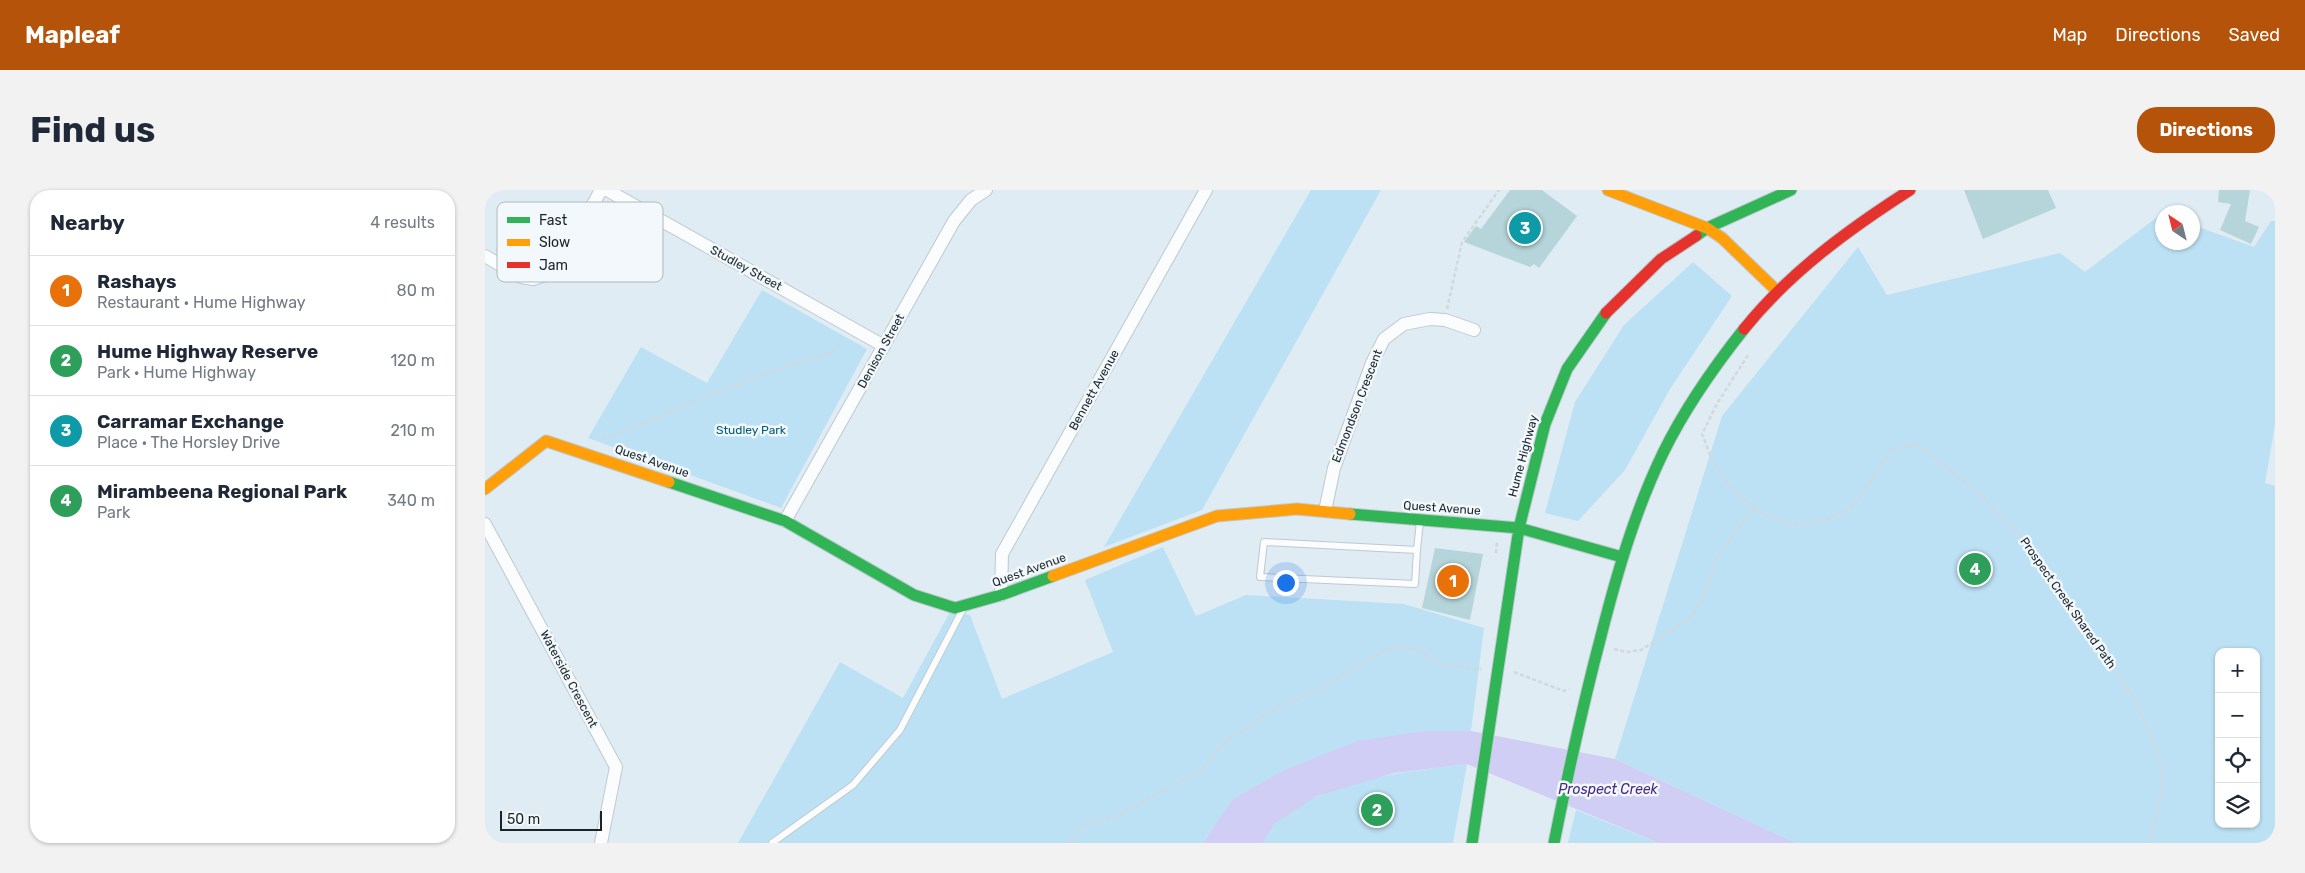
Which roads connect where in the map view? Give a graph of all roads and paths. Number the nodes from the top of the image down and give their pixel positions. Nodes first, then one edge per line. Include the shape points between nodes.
1 (601, 190) edge
2 (607, 190) edge
3 (987, 190) edge
4 (1206, 190) edge
5 (1499, 190) edge
6 (1608, 190) edge
7 (1791, 190) edge
8 (1910, 190) edge
9 (594, 202) edge
10 (628, 202) edge
11 (663, 222) edge
12 (1707, 228) junction
13 (485, 256) edge
14 (497, 263) edge
15 (1777, 290) junction
16 (1445, 320) junction
17 (1474, 330) dead end
18 (840, 346) dead end
19 (884, 346) junction
20 (1753, 348) dead end
21 (603, 439) dead end
22 (485, 489) edge
23 (1754, 508) junction
24 (1325, 512) junction
25 (1420, 520) junction
26 (785, 521) junction
27 (485, 524) edge
28 (1519, 528) junction
29 (1417, 550) junction
30 (1622, 557) junction
31 (1001, 595) junction
32 (965, 605) junction
33 (1598, 646) junction
34 (1489, 669) dead end
35 (1509, 670) dead end
36 (1574, 684) dead end
37 (601, 843) edge
38 (772, 843) edge
39 (1071, 843) edge
40 (1472, 843) edge
41 (1554, 843) edge
42 (2149, 843) edge

1 - 9 street
2 - 10 street, Studley Street
3 - 19 street, Denison Street via 971,200 957,216
4 - 31 street, Bennett Avenue via 1002,554
5 - 16 path via 1462,242
6 - 12 main road
7 - 12 main road, Hume Highway
8 - 15 main road via 1845,232
11 - 19 street, Studley Street
12 - 15 main road via 1733,247
12 - 28 main road, Hume Highway via 1661,259 1621,296 1567,369 1545,424
13 - 14 street
15 - 30 main road via 1726,353 1676,428 1639,506
16 - 17 street, Edmondson Crescent
16 - 24 street, Edmondson Crescent via 1416,320 1393,330 1384,339 1334,468
18 - 21 path via 831,353 757,376
19 - 26 street, Denison Street
20 - 23 path via 1718,402 1702,434 1713,461 1728,484
22 - 26 main road, Quest Avenue via 546,441
23 - 33 path via 1717,557 1693,614 1641,650 1626,652
23 - 42 path, Prospect Creek Shared Path via 1789,524 1823,522 1852,506 1890,450 1917,444 1979,493 2026,541 2137,703 2163,769 2159,807
24 - 25 main road, Quest Avenue
24 - 31 main road, Quest Avenue via 1297,509 1217,516
25 - 28 main road, Quest Avenue
25 - 29 lane
26 - 32 main road, Quest Avenue via 914,595 955,608
27 - 37 street, Waterside Crescent via 616,767
28 - 30 main road, Quest Avenue
28 - 40 main road, Hume Highway
29 - 29 lane via 1415,584 1260,577 1264,542
30 - 33 main road
31 - 32 main road, Quest Avenue
32 - 38 lane via 901,730 853,785
33 - 41 main road
34 - 39 path via 1443,664 1415,649 1396,647 1379,653 1328,685 1267,712 1226,740 1202,770 1125,812 1081,826
35 - 36 path via 1563,691

